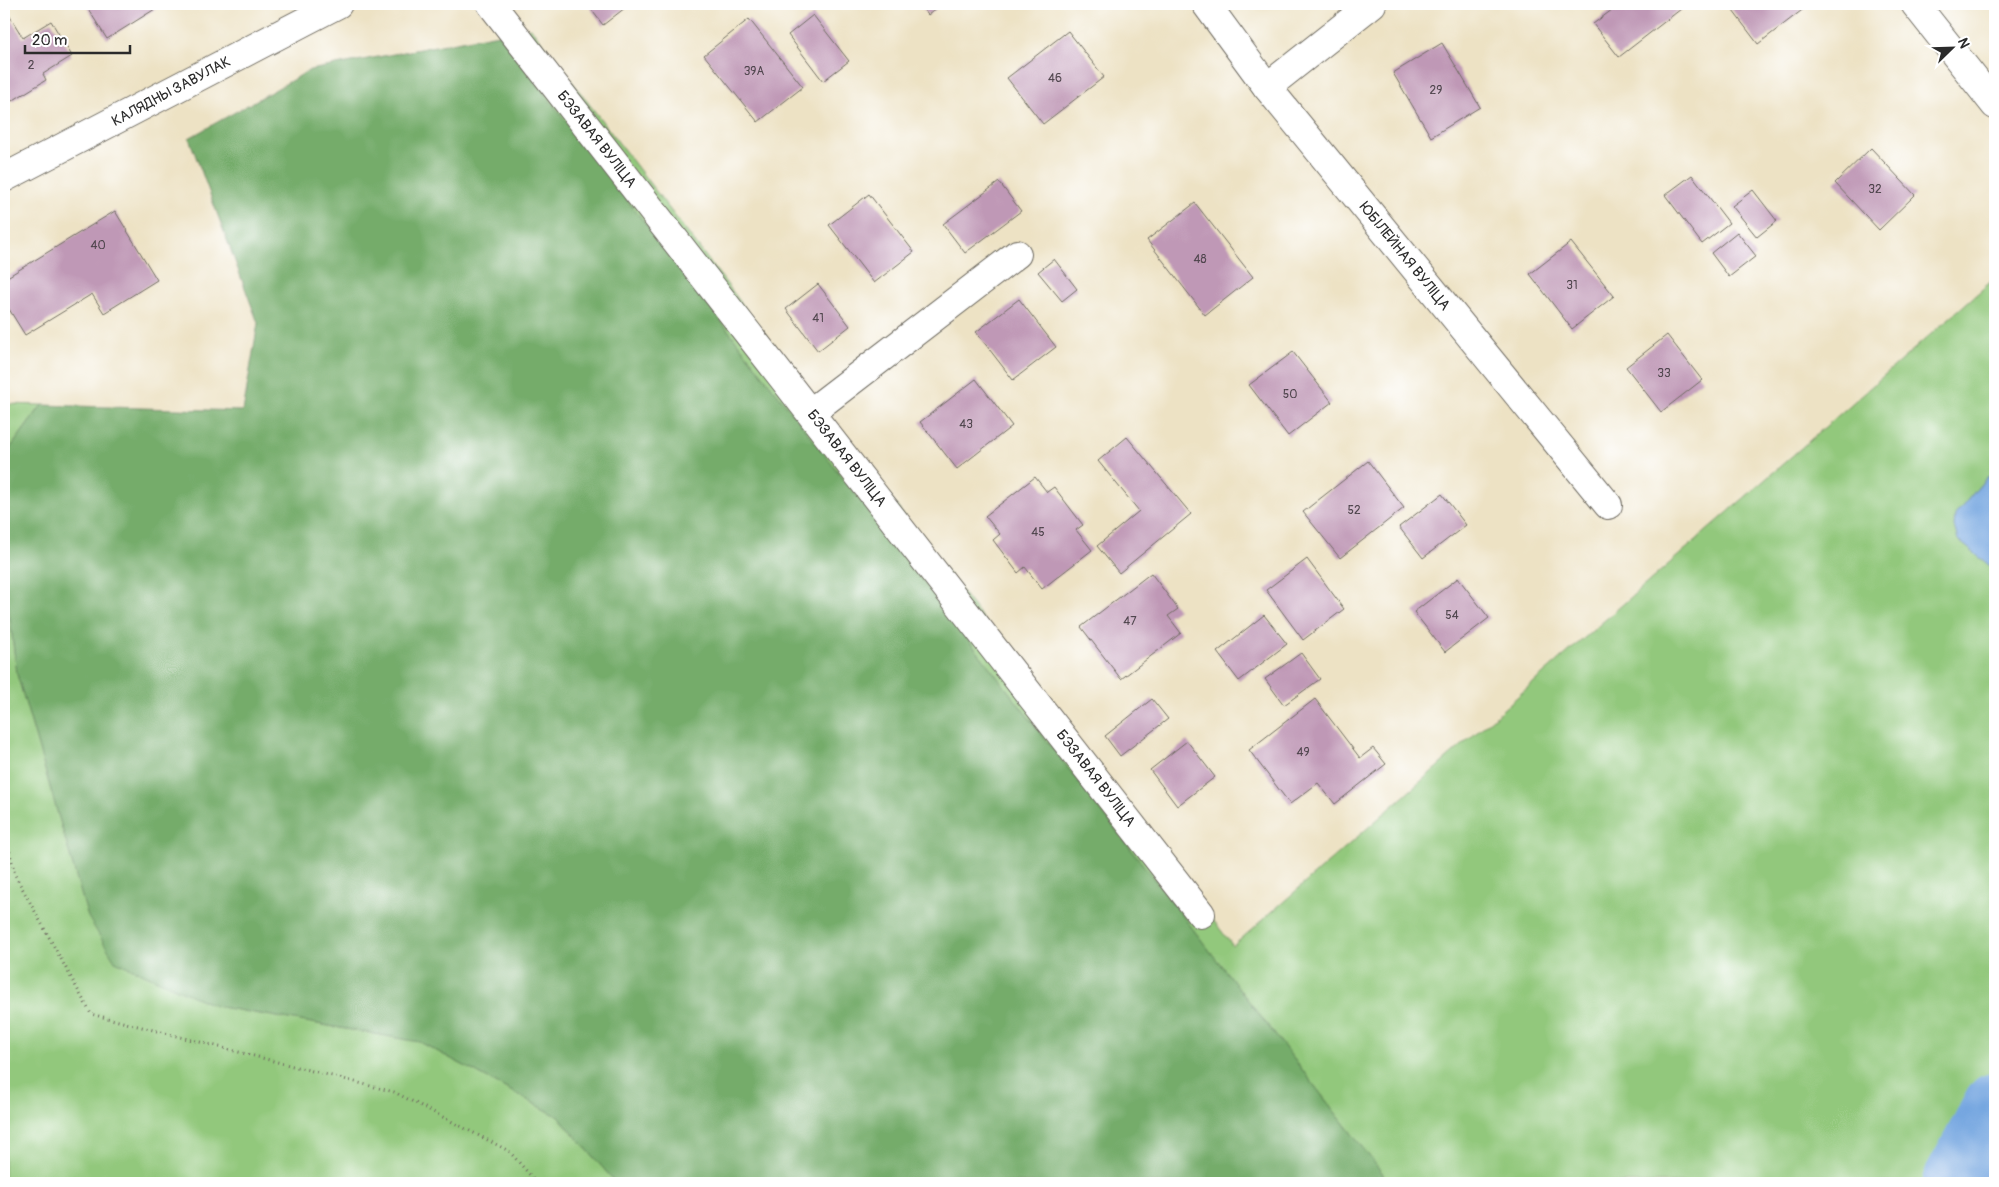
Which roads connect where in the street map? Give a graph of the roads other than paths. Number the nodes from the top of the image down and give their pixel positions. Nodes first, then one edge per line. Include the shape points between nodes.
1 (338, 4) edge
2 (491, 4) edge
3 (1206, 4) edge
4 (1372, 4) edge
5 (1915, 4) edge
6 (1267, 87) junction
7 (1995, 105) edge
8 (4, 178) edge
9 (1017, 254) dead end
10 (811, 412) junction
11 (1608, 505) dead end
12 (1201, 914) dead end

1 - 8 street, КАЛЯДНЫ ЗАВУЛАК
2 - 10 street, БЭЗАВАЯ ВУЛІЦА
3 - 6 street, ЮБІЛЕЙНАЯ ВУЛІЦА
4 - 6 street
5 - 7 street
6 - 11 street, ЮБІЛЕЙНАЯ ВУЛІЦА
9 - 10 street
10 - 12 street, БЭЗАВАЯ ВУЛІЦА

